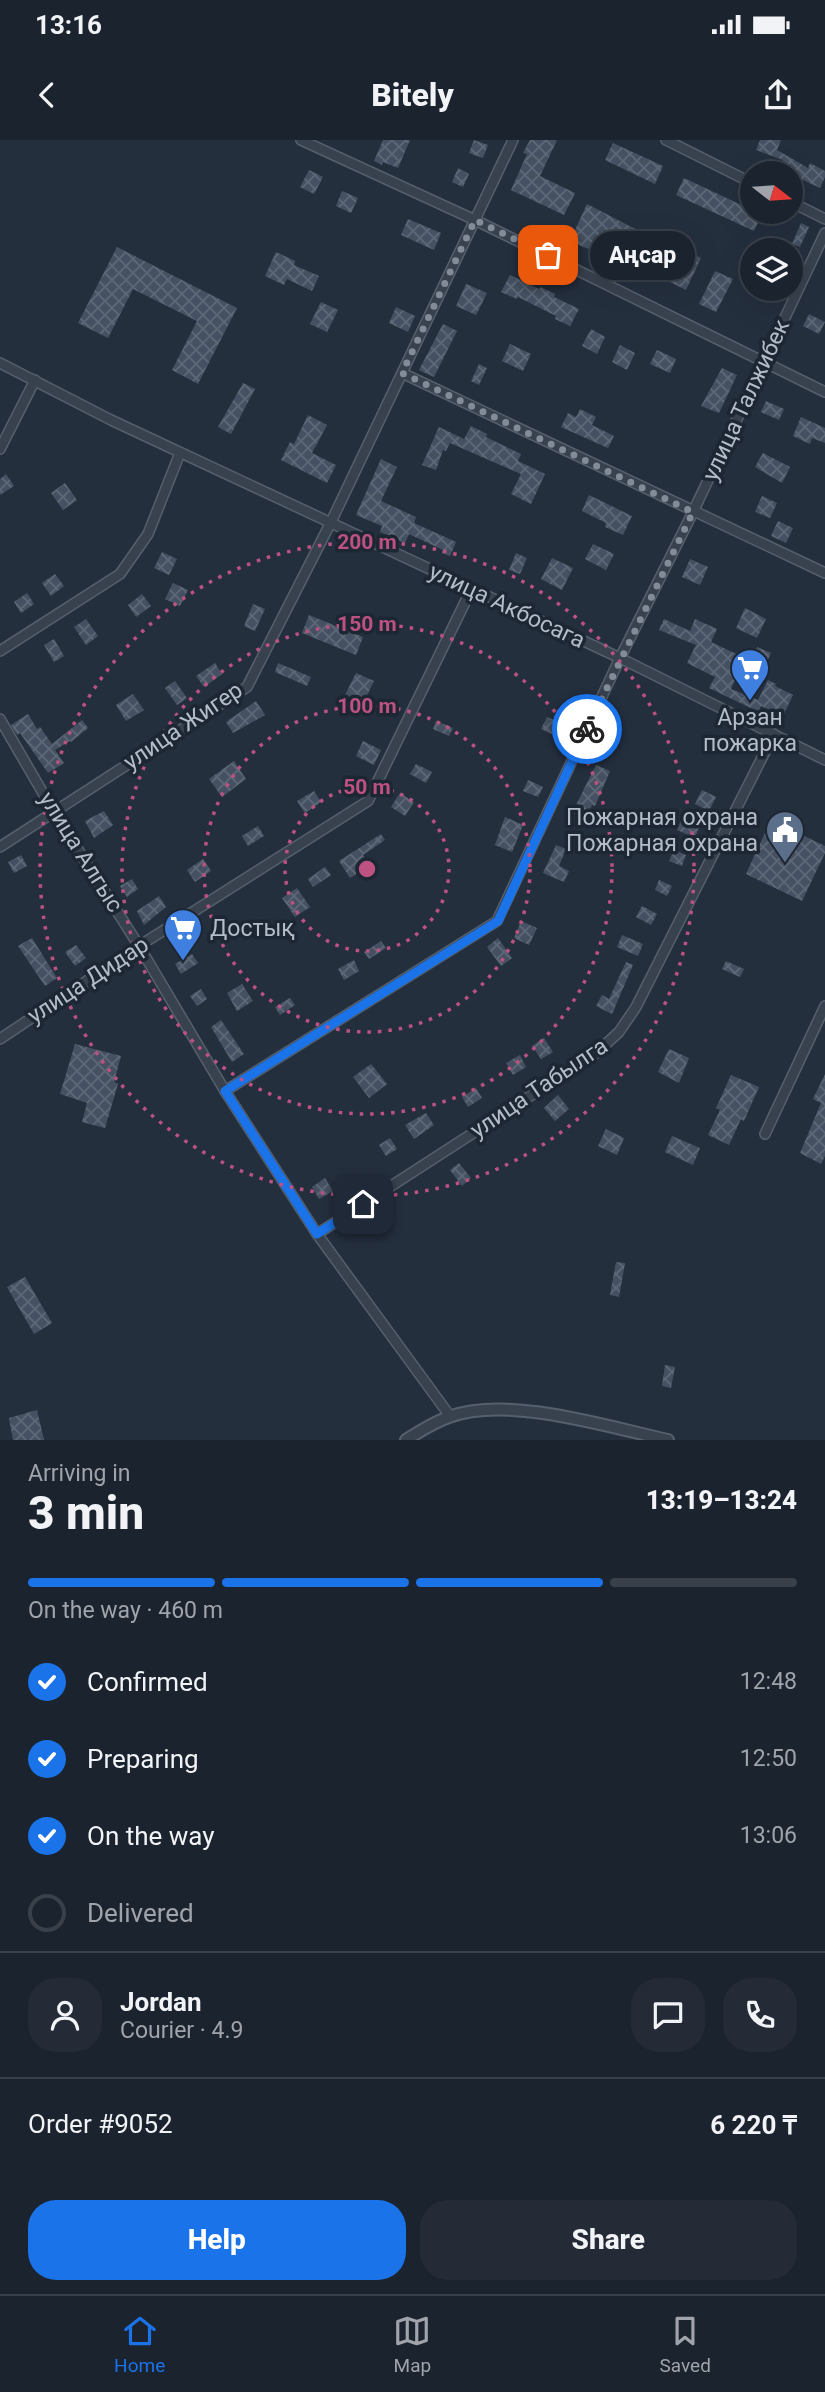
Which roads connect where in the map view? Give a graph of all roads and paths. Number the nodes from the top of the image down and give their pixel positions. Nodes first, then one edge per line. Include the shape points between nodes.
1 (301, 140) edge
2 (513, 140) edge
3 (666, 140) edge
4 (740, 177) edge
5 (803, 208) edge
6 (825, 219) edge
7 (475, 220) junction
8 (825, 233) edge
9 (764, 362) junction
10 (0, 363) edge
11 (402, 373) junction
12 (35, 380) junction
13 (825, 393) edge
14 (0, 449) edge
15 (180, 453) junction
16 (693, 512) junction
17 (331, 522) junction
18 (825, 573) edge
19 (471, 590) junction
20 (0, 651) edge
21 (620, 658) junction
22 (0, 719) edge
23 (774, 734) junction
24 (825, 760) edge
25 (54, 812) junction
26 (0, 847) edge
27 (139, 946) junction
28 (825, 1006) edge
29 (0, 1039) edge
30 (225, 1091) junction
31 (765, 1135) dead end
32 (317, 1234) junction
33 (450, 1416) junction
34 (406, 1440) edge
35 (668, 1440) edge

1 - 7 street
2 - 7 street, улица Жигер
3 - 4 street
5 - 6 street
7 - 9 street
7 - 11 street, улица Жигер
8 - 9 street, улица Талжибек
9 - 13 street
9 - 16 street, улица Талжибек
10 - 12 street, улица Акбосага
11 - 16 street
11 - 17 street, улица Жигер
12 - 14 street
12 - 15 street, улица Акбосага
15 - 17 street, улица Акбосага
15 - 20 street via 148,534 120,574
16 - 18 street
16 - 21 street, улица Талжибек
17 - 19 street, улица Акбосага
17 - 25 street, улица Жигер via 247,687
19 - 21 street, улица Акбосага
19 - 27 street, улица Дидар via 369,801
21 - 23 street, улица Акбосага
21 - 30 street, улица Талжибек via 498,921
22 - 25 street, улица Алгыс
23 - 24 street, улица Акбосага
23 - 32 street, улица Табылга via 636,1007 619,1032 595,1054
25 - 26 street, улица Жигер
25 - 27 street, улица Алгыс
27 - 29 street, улица Дидар
27 - 30 street, улица Алгыс
28 - 31 street
30 - 32 street, улица Алгыс
32 - 33 street, улица Алгыс
33 - 34 street
33 - 35 street via 506,1409

